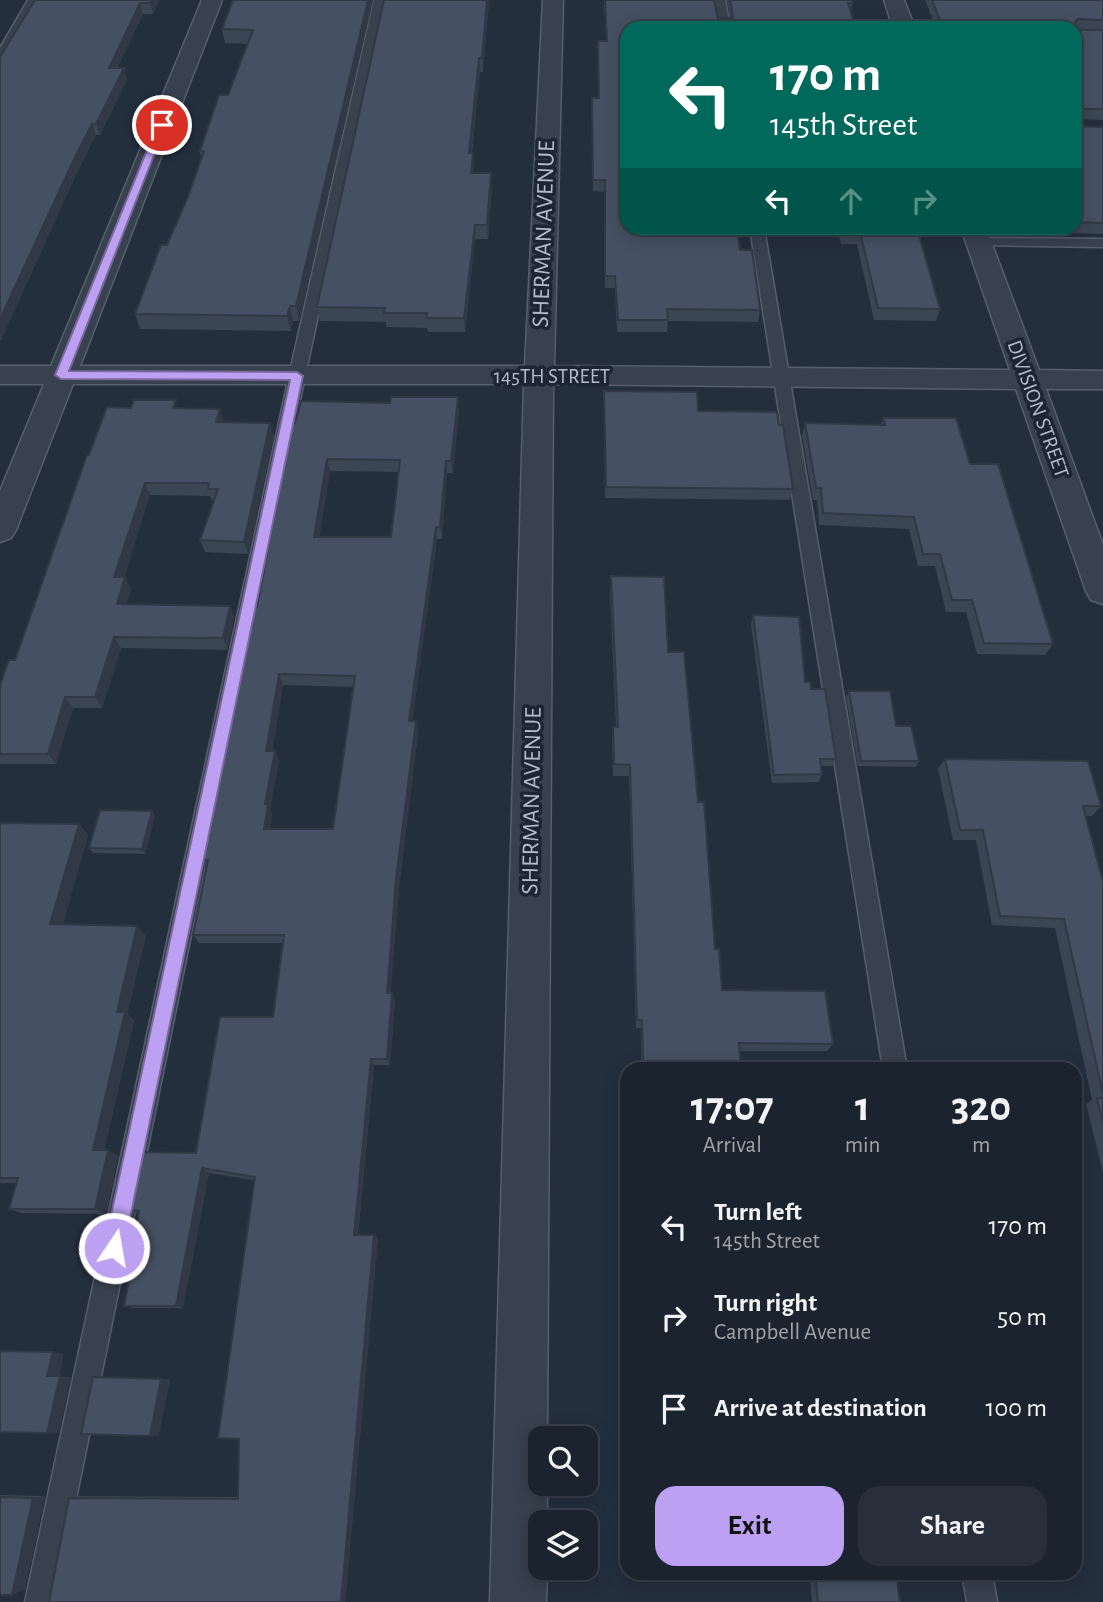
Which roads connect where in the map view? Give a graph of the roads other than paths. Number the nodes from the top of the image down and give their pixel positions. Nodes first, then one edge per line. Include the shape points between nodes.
1 (34, 0) edge
2 (212, 0) edge
3 (380, 0) edge
4 (553, 0) edge
5 (719, 0) edge
6 (894, 0) edge
7 (723, 21) edge
8 (902, 21) edge
9 (0, 58) edge
10 (758, 235) edge
11 (977, 235) edge
12 (1103, 243) edge
13 (0, 375) edge
14 (61, 375) junction
15 (539, 375) junction
16 (297, 376) junction
17 (782, 378) junction
18 (1028, 379) junction
19 (1103, 380) edge
20 (0, 530) edge
21 (1103, 591) edge
22 (894, 1062) edge
23 (978, 1580) edge
24 (40, 1602) edge
25 (518, 1602) edge
26 (982, 1602) edge

1 - 9 lane
2 - 14 street
3 - 16 lane
4 - 15 street, SHERMAN AVENUE
5 - 7 lane
6 - 8 street
10 - 17 lane
11 - 12 lane
11 - 18 street, DIVISION STREET
13 - 14 street, 145TH STREET
14 - 16 street, 145TH STREET
14 - 20 street
15 - 16 street, 145TH STREET
15 - 17 street, 145TH STREET
15 - 25 street, SHERMAN AVENUE
16 - 24 lane
17 - 18 street, 145TH STREET
17 - 22 lane
18 - 19 street, 145TH STREET
18 - 21 street, DIVISION STREET
23 - 26 lane

